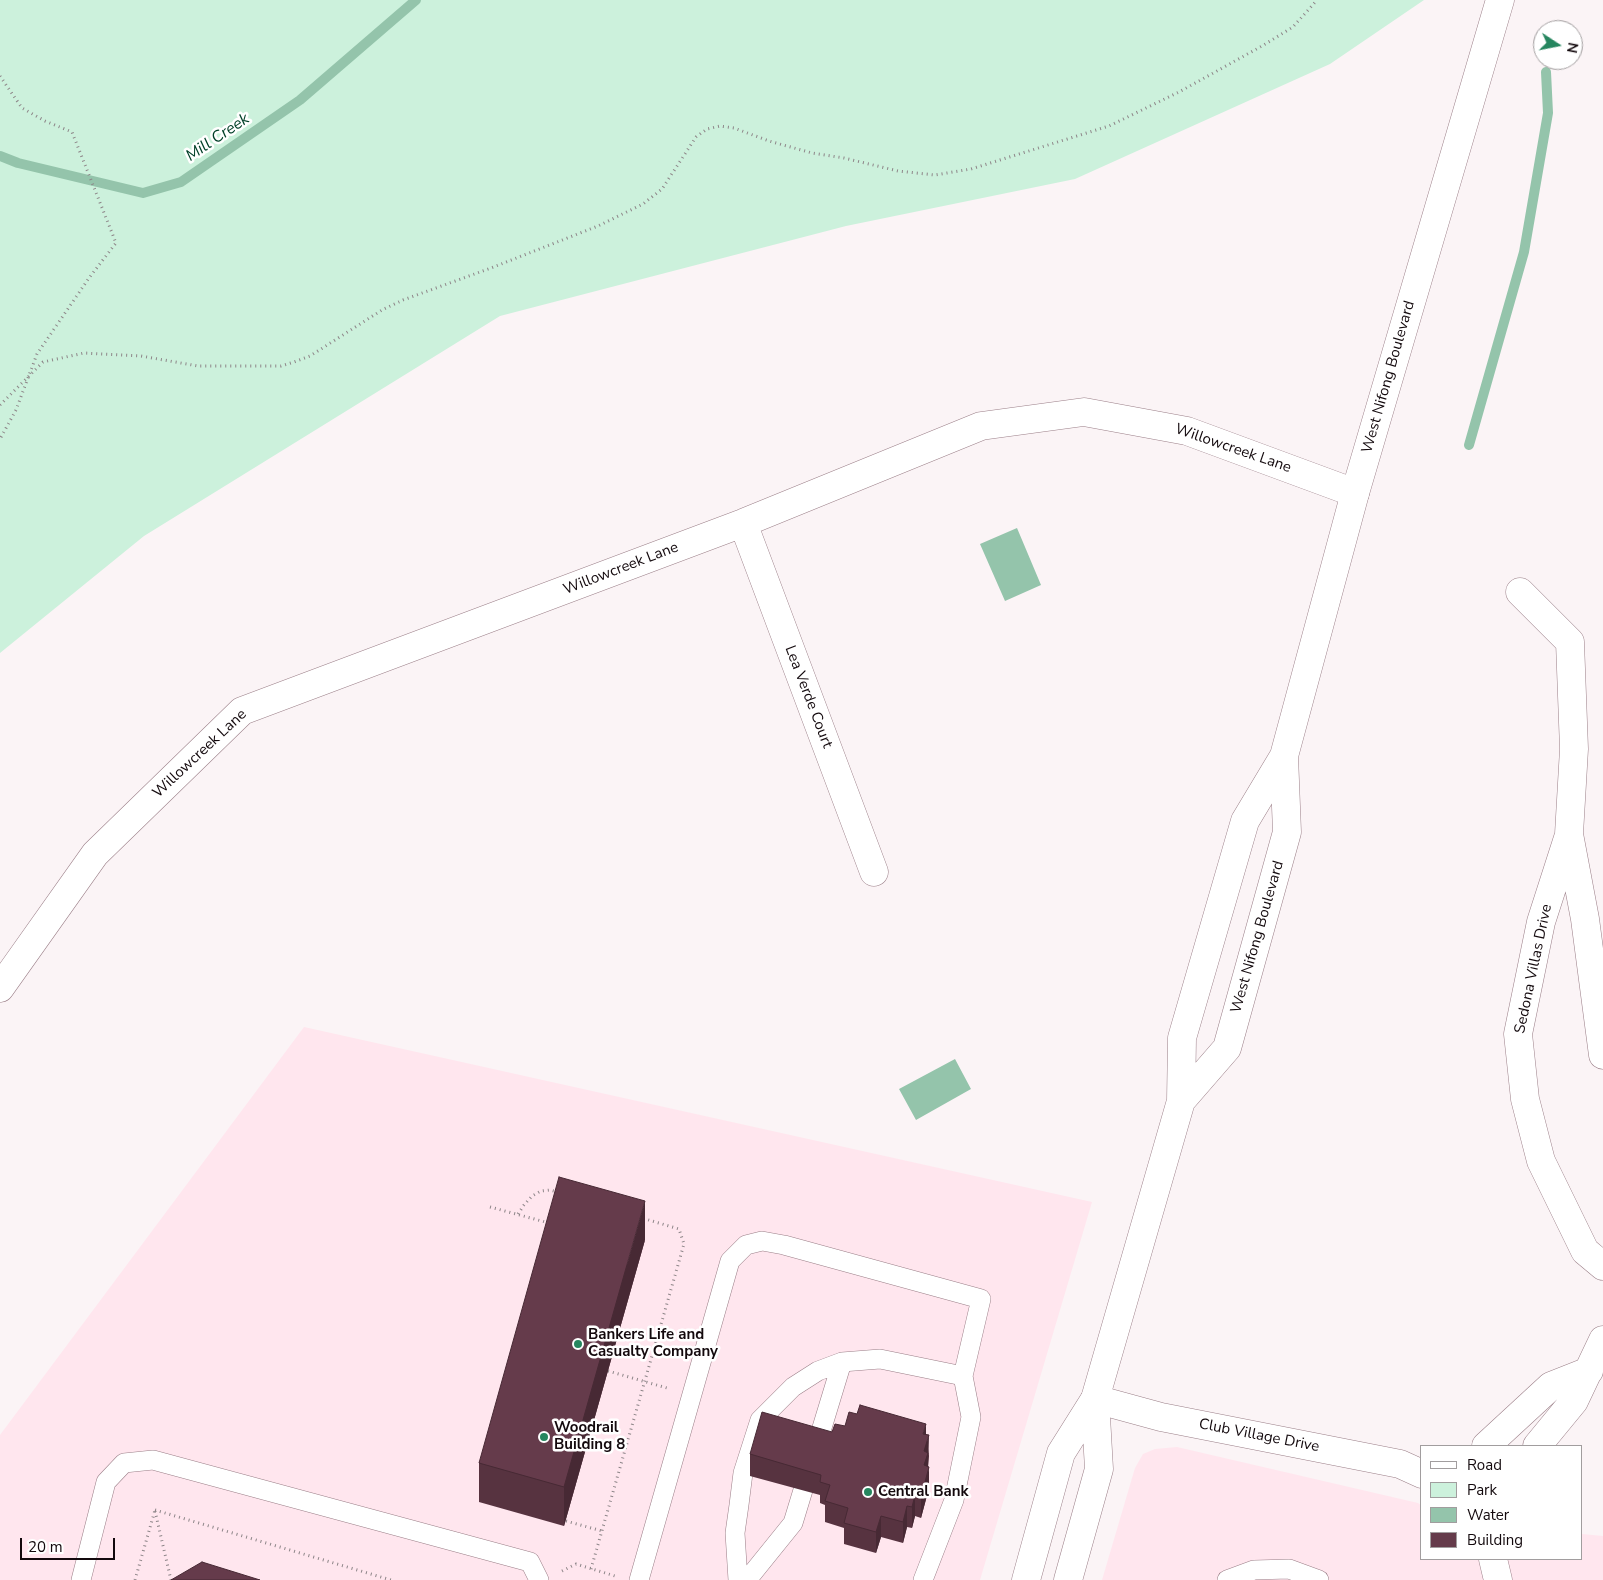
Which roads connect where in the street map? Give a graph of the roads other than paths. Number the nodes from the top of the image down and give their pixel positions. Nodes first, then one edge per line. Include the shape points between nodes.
1 (1500, 0) edge
2 (1355, 493) junction
3 (743, 523) junction
4 (1520, 592) dead end
5 (1284, 756) junction
6 (1569, 834) junction
7 (874, 872) dead end
8 (0, 988) edge
9 (1603, 1054) edge
10 (1181, 1101) junction
11 (1603, 1266) edge
12 (1603, 1340) edge
13 (842, 1362) junction
14 (1589, 1371) junction
15 (963, 1376) junction
16 (1095, 1399) junction
17 (1487, 1445) edge
18 (1538, 1445) edge
19 (1420, 1473) edge
20 (1493, 1560) edge
21 (631, 1579) edge
22 (80, 1580) edge
23 (539, 1580) edge
24 (738, 1580) edge
25 (747, 1580) edge
26 (924, 1580) edge
27 (1026, 1580) edge
28 (1068, 1580) edge
29 (1227, 1580) edge
30 (1319, 1580) edge
31 (1498, 1580) edge

1 - 2 street, West Nifong Boulevard
2 - 3 street, Willowcreek Lane via 1188,430 1084,412 981,426
2 - 5 street, West Nifong Boulevard
3 - 7 street, Lea Verde Court
3 - 8 street, Willowcreek Lane via 242,711 95,854
4 - 6 street, Sedona Villas Drive via 1570,642 1574,749
5 - 10 street, West Nifong Boulevard via 1245,821 1182,1038
5 - 10 street, West Nifong Boulevard via 1287,832 1227,1048
6 - 9 street, Sedona Villas Drive via 1585,919
6 - 11 street, Sedona Villas Drive via 1541,922 1518,1034 1525,1099 1541,1161 1585,1251
10 - 16 street, West Nifong Boulevard
12 - 14 street
13 - 15 lane via 880,1359
13 - 24 lane via 818,1371 793,1387 760,1420 743,1473 735,1533
13 - 25 lane via 793,1522
14 - 17 street via 1551,1386
14 - 18 street via 1574,1401
15 - 21 lane via 981,1299 784,1245 762,1241 746,1245 730,1262
15 - 26 lane via 969,1426 954,1500
16 - 19 street, Club Village Drive via 1161,1417 1400,1464
16 - 27 street, West Nifong Boulevard via 1061,1453
16 - 28 street, West Nifong Boulevard via 1099,1469
20 - 31 street
22 - 23 lane via 106,1482 124,1463 152,1460 530,1562
29 - 30 lane via 1254,1570 1289,1569

